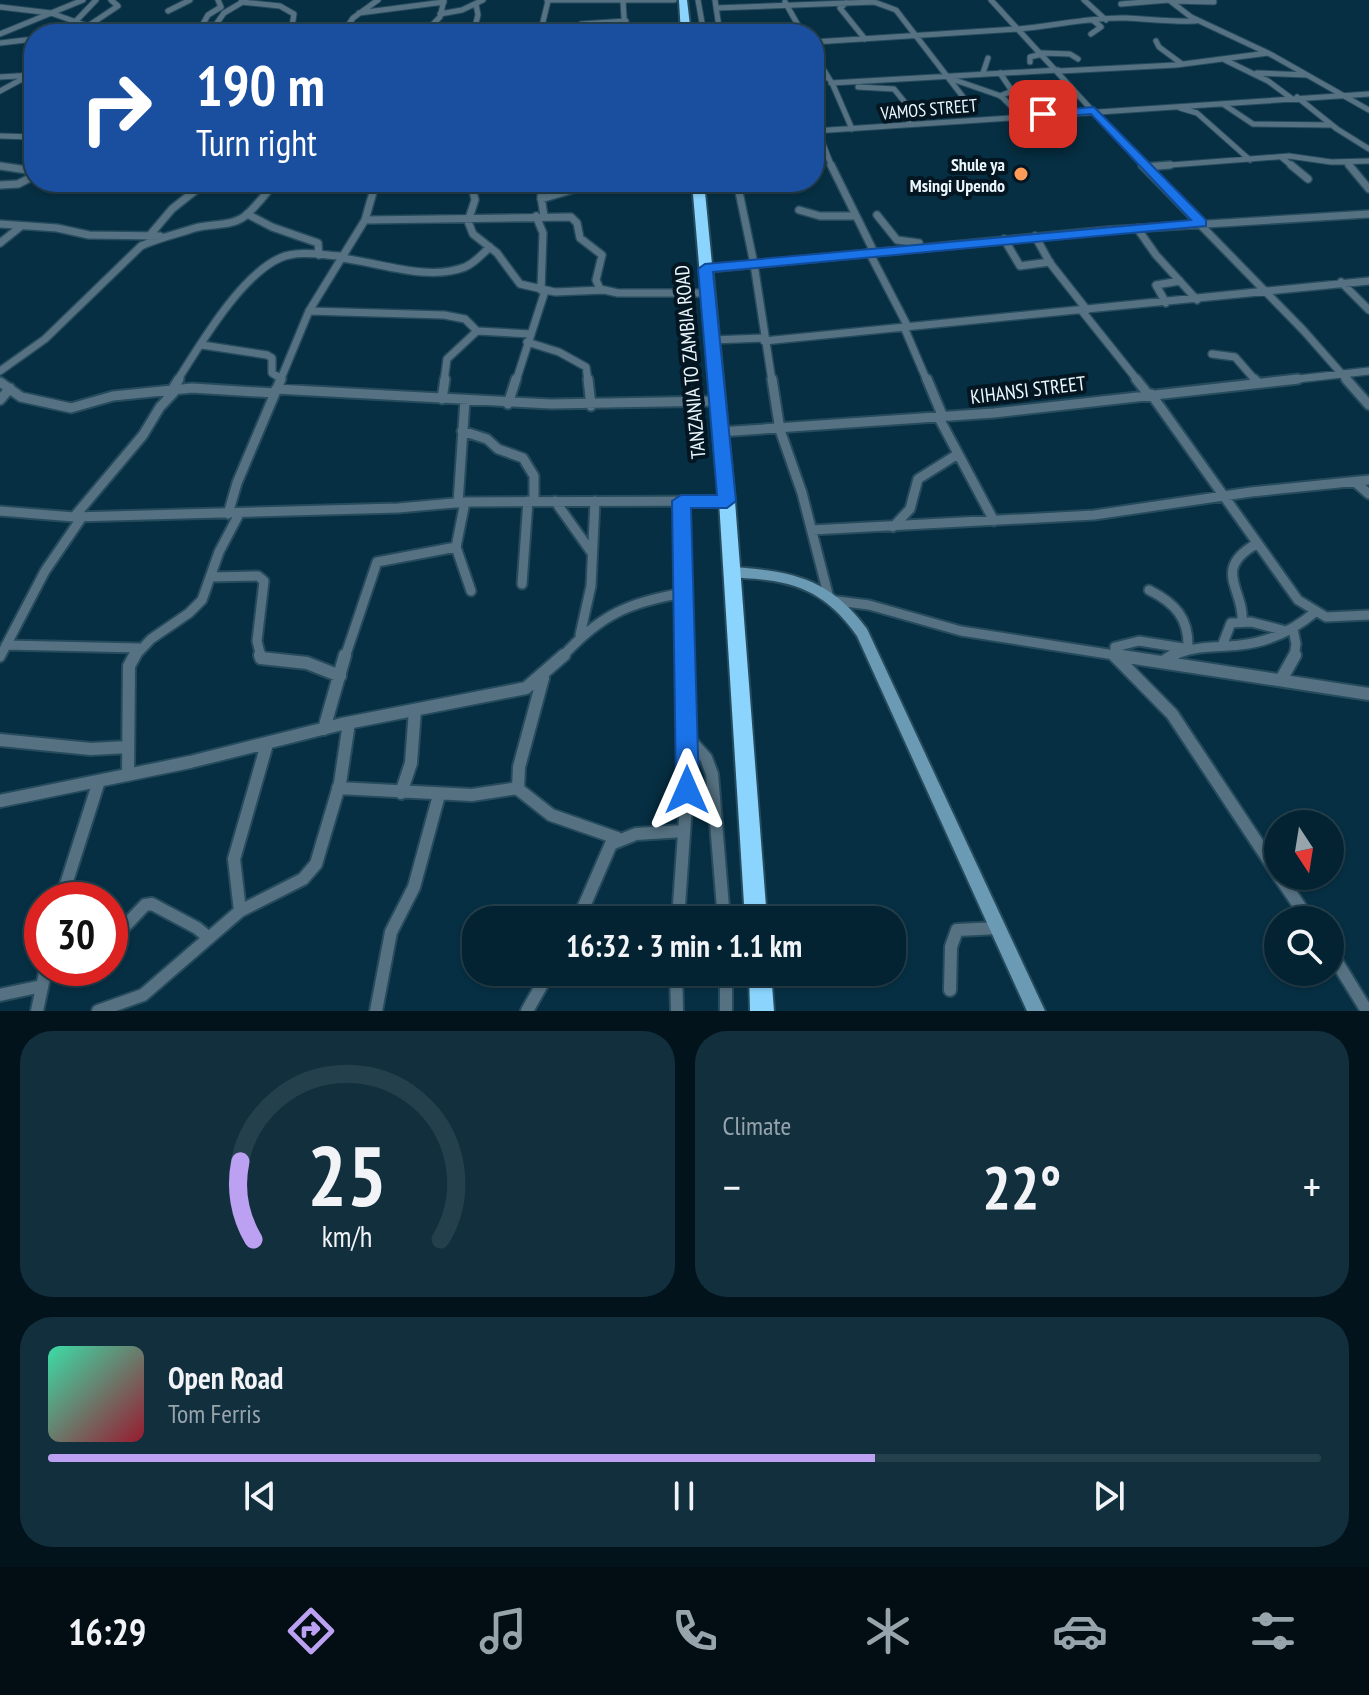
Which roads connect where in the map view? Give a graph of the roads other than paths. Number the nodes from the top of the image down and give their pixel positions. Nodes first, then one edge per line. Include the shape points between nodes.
1 (83, 0) edge
2 (93, 0) edge
3 (111, 0) edge
4 (190, 0) edge
5 (218, 0) edge
6 (284, 0) edge
7 (378, 0) edge
8 (483, 0) edge
9 (547, 0) edge
10 (604, 0) edge
11 (674, 0) edge
12 (683, 0) edge
13 (698, 0) edge
14 (715, 0) edge
15 (991, 0) edge
16 (1084, 0) edge
17 (244, 1) edge
18 (444, 1) edge
19 (623, 1) edge
20 (876, 1) edge
21 (1170, 1) edge
22 (785, 2) edge
23 (1118, 2) edge
24 (1214, 2) dead end
25 (1, 3) edge
26 (846, 3) junction
27 (264, 4) junction
28 (476, 4) junction
29 (70, 6) junction
30 (716, 8) junction
31 (168, 11) dead end
32 (51, 13) junction
33 (359, 13) junction
34 (1185, 13) junction
35 (440, 14) junction
36 (599, 15) junction
37 (1149, 19) junction
38 (1106, 20) junction
39 (1181, 20) junction
40 (626, 21) junction
41 (1094, 21) junction
42 (1198, 21) junction
43 (75, 22) junction
44 (24, 24) edge
45 (24, 24) edge
46 (78, 24) edge
47 (91, 24) edge
48 (203, 24) edge
49 (217, 24) edge
50 (292, 24) edge
51 (349, 24) edge
52 (433, 24) edge
53 (476, 24) edge
54 (542, 24) edge
55 (582, 24) edge
56 (626, 24) edge
57 (685, 24) edge
58 (702, 24) edge
59 (718, 24) edge
60 (797, 24) edge
61 (1017, 29) junction
62 (0, 34) edge
63 (1091, 34) dead end
64 (915, 35) junction
65 (865, 39) junction
66 (24, 40) edge
67 (824, 41) edge
68 (1156, 41) dead end
69 (0, 43) edge
70 (1042, 53) junction
71 (1268, 53) junction
72 (988, 58) dead end
73 (1078, 59) dead end
74 (1225, 60) junction
75 (1281, 60) junction
76 (1030, 62) dead end
77 (1182, 64) junction
78 (824, 70) edge
79 (1059, 70) junction
80 (1000, 73) junction
81 (1250, 73) junction
82 (981, 74) junction
83 (1277, 74) junction
84 (1310, 75) junction
85 (24, 76) edge
86 (0, 77) edge
87 (947, 77) junction
88 (24, 79) edge
89 (824, 80) edge
90 (1268, 81) junction
91 (831, 82) junction
92 (971, 88) junction
93 (0, 91) edge
94 (1343, 93) junction
95 (1369, 94) edge
96 (1000, 96) junction
97 (1294, 98) junction
98 (1223, 104) junction
99 (970, 106) dead end
100 (1173, 106) junction
101 (1369, 110) edge
102 (1094, 111) junction
103 (1021, 116) junction
104 (909, 124) junction
105 (1331, 125) junction
106 (852, 129) junction
107 (824, 131) edge
108 (0, 136) edge
109 (24, 137) edge
110 (1235, 149) junction
111 (1369, 149) edge
112 (824, 150) edge
113 (1281, 157) junction
114 (1250, 160) junction
115 (1369, 161) edge
116 (1232, 162) junction
117 (1347, 162) junction
118 (0, 166) edge
119 (1144, 167) junction
120 (24, 171) edge
121 (1308, 179) dead end
122 (24, 180) edge
123 (0, 185) edge
124 (1369, 189) edge
125 (193, 192) edge
126 (263, 192) edge
127 (373, 192) edge
128 (473, 192) edge
129 (542, 192) edge
130 (565, 192) edge
131 (699, 192) edge
132 (739, 192) edge
133 (541, 199) junction
134 (799, 210) dead end
135 (247, 214) junction
136 (877, 215) dead end
137 (540, 216) junction
138 (855, 216) junction
139 (1368, 216) edge
140 (468, 218) junction
141 (365, 220) junction
142 (1201, 223) junction
143 (0, 224) edge
144 (20, 227) junction
145 (1137, 228) junction
146 (150, 235) junction
147 (1035, 236) junction
148 (173, 237) junction
149 (1004, 239) junction
150 (0, 243) edge
151 (490, 247) junction
152 (925, 247) junction
153 (872, 252) junction
154 (319, 255) junction
155 (340, 257) junction
156 (1050, 262) junction
157 (754, 264) junction
158 (705, 269) junction
159 (1180, 281) junction
160 (1369, 281) edge
161 (1341, 282) junction
162 (543, 290) junction
163 (604, 290) junction
164 (707, 293) junction
165 (1267, 293) junction
166 (1197, 300) junction
167 (1166, 303) junction
168 (1084, 310) junction
169 (1369, 310) edge
170 (309, 311) junction
171 (906, 327) junction
172 (477, 331) junction
173 (528, 338) junction
174 (712, 340) junction
175 (764, 340) junction
176 (202, 345) junction
177 (1212, 354) dead end
178 (0, 371) edge
179 (1369, 371) edge
180 (1340, 373) junction
181 (280, 378) junction
182 (0, 382) edge
183 (1258, 383) junction
184 (10, 388) junction
185 (174, 390) junction
186 (275, 391) junction
187 (1150, 394) junction
188 (442, 399) junction
189 (0, 400) edge
190 (465, 400) junction
191 (717, 401) junction
192 (508, 404) junction
193 (1369, 405) edge
194 (591, 406) junction
195 (941, 418) junction
196 (780, 430) junction
197 (462, 431) junction
198 (720, 432) junction
199 (958, 454) junction
200 (1369, 480) edge
201 (1355, 482) junction
202 (1369, 494) edge
203 (1223, 498) junction
204 (531, 501) junction
205 (555, 501) junction
206 (595, 501) junction
207 (681, 501) junction
208 (727, 501) junction
209 (462, 502) junction
210 (0, 511) edge
211 (233, 514) junction
212 (78, 517) junction
213 (994, 521) junction
214 (893, 527) junction
215 (812, 530) junction
216 (1256, 544) junction
217 (456, 547) junction
218 (592, 553) junction
219 (732, 572) junction
220 (211, 577) junction
221 (522, 584) dead end
222 (1149, 590) dead end
223 (471, 591) dead end
224 (684, 593) junction
225 (832, 598) junction
226 (1315, 612) junction
227 (1369, 615) edge
228 (1242, 622) junction
229 (1290, 630) junction
230 (577, 642) junction
231 (6, 645) junction
232 (1222, 646) junction
233 (138, 648) junction
234 (1187, 648) junction
235 (1113, 652) junction
236 (0, 657) edge
237 (1163, 662) junction
238 (340, 676) junction
239 (543, 678) junction
240 (1281, 680) junction
241 (1369, 694) edge
242 (415, 710) junction
243 (349, 723) junction
244 (324, 729) junction
245 (687, 737) junction
246 (0, 740) edge
247 (267, 744) junction
248 (128, 747) junction
249 (128, 775) junction
250 (99, 781) junction
251 (338, 788) junction
252 (518, 788) junction
253 (401, 793) junction
254 (439, 795) junction
255 (0, 801) edge
256 (684, 831) junction
257 (617, 838) junction
258 (1264, 854) edge
259 (65, 882) edge
260 (584, 906) edge
261 (679, 906) edge
262 (723, 906) edge
263 (755, 906) edge
264 (240, 911) junction
265 (128, 923) edge
266 (998, 928) junction
267 (209, 938) junction
268 (1344, 974) edge
269 (42, 986) joint
270 (541, 986) edge
271 (677, 986) edge
272 (726, 986) edge
273 (761, 986) edge
274 (950, 990) dead end
275 (0, 995) edge
276 (143, 995) junction
277 (37, 1011) edge
278 (98, 1011) edge
279 (134, 1011) edge
280 (376, 1011) edge
281 (527, 1011) edge
282 (678, 1011) edge
283 (726, 1011) edge
284 (762, 1011) edge
285 (1036, 1011) edge
286 (1367, 1011) edge

1 - 29 street
2 - 29 street
2 - 43 street
3 - 47 street via 118,6
4 - 31 street
5 - 48 street via 221,7
6 - 27 street
7 - 33 street
8 - 28 street
9 - 10 street
9 - 54 street
10 - 19 street
10 - 36 street
11 - 19 street
12 - 57 highway
13 - 58 street
14 - 30 street
15 - 61 street
16 - 38 street
17 - 27 street
17 - 49 street
18 - 33 street
18 - 35 street
19 - 40 street
20 - 26 street
20 - 64 street via 896,10
21 - 23 street
21 - 24 street
21 - 34 street
22 - 26 street
22 - 30 street
22 - 60 street
23 - 37 street
25 - 32 street
26 - 65 street via 840,8
27 - 50 street via 292,10
28 - 35 street
28 - 53 street
29 - 32 street
30 - 59 street
32 - 43 street
32 - 45 street
33 - 51 street
34 - 39 street
34 - 42 street
35 - 52 street
36 - 40 street
36 - 55 street
37 - 38 street
37 - 39 street
38 - 41 street
39 - 42 street
40 - 56 street
41 - 61 street
41 - 63 street via 1101,27
42 - 71 street
43 - 46 street
44 - 62 street
61 - 64 street
61 - 70 street
64 - 65 street
64 - 87 street
65 - 67 street
66 - 69 street
68 - 77 street
70 - 73 street
70 - 76 street
70 - 79 street
71 - 74 street
71 - 75 street
72 - 82 street
74 - 77 street
74 - 81 street
75 - 83 street via 1285,71
75 - 84 street
77 - 79 street
78 - 91 street
79 - 80 street
79 - 102 street
80 - 82 street
80 - 96 street via 1012,91
81 - 83 street
81 - 90 street
82 - 87 street
82 - 92 street
83 - 84 street
83 - 90 street
84 - 94 street
85 - 86 street
87 - 91 street
87 - 92 street
87 - 99 street
88 - 93 street
89 - 91 street
90 - 97 street
91 - 104 street via 894,89 907,105
91 - 106 street
92 - 96 street
94 - 95 street, VAMOS STREET
94 - 97 street, VAMOS STREET
94 - 101 street
96 - 103 street
97 - 98 street, VAMOS STREET
97 - 105 street
98 - 100 street, VAMOS STREET
98 - 105 street via 1253,124
100 - 102 street, VAMOS STREET
100 - 110 street via 1197,113
102 - 103 street, VAMOS STREET
102 - 119 street
103 - 104 street, VAMOS STREET
104 - 106 street, VAMOS STREET
105 - 111 street
106 - 107 street, VAMOS STREET
108 - 109 street
110 - 114 street
110 - 116 street
112 - 138 street
113 - 114 street
113 - 117 street
113 - 121 street
114 - 116 street
115 - 117 street
116 - 119 street
117 - 124 street
118 - 120 street
119 - 142 street
122 - 123 street
125 - 146 street
126 - 135 street
127 - 141 street
128 - 140 street
129 - 133 street
130 - 133 street
131 - 158 highway, TANZANIA TO ZAMBIA ROAD
132 - 157 street
133 - 137 street
134 - 138 street
135 - 148 street via 235,222 205,225
135 - 154 street via 318,243
136 - 152 street via 897,240
137 - 140 street
137 - 162 street
137 - 163 street via 575,219 580,238 602,255 596,280
138 - 153 street
139 - 142 street
140 - 141 street
140 - 151 street via 471,234
141 - 155 street
142 - 145 street
142 - 165 street
143 - 144 street
144 - 146 street
144 - 150 street
145 - 147 street
145 - 159 street
146 - 148 street
147 - 149 street
147 - 156 street
148 - 178 street via 141,246 45,339
149 - 152 street
149 - 156 street via 1020,266
151 - 155 street via 469,265 444,270 395,268
151 - 162 street via 520,284
152 - 153 street
153 - 157 street
153 - 171 street
154 - 155 street
154 - 176 street via 281,257 270,263
155 - 170 street
156 - 168 street
157 - 158 street
157 - 175 street
158 - 164 highway, TANZANIA TO ZAMBIA ROAD
159 - 166 street
159 - 167 street via 1156,285
160 - 161 street
161 - 165 street
161 - 169 street
162 - 163 street
162 - 173 street
163 - 164 street
164 - 174 highway, TANZANIA TO ZAMBIA ROAD
165 - 166 street
165 - 180 street
166 - 167 street
167 - 168 street
168 - 171 street
168 - 187 street
170 - 172 street via 444,315 465,319
170 - 181 street
171 - 175 street
171 - 195 street
172 - 173 street
172 - 188 street via 447,359
173 - 192 street
173 - 194 street via 586,367
174 - 175 street
174 - 191 highway, TANZANIA TO ZAMBIA ROAD
175 - 196 street
176 - 181 street via 265,352 272,358 272,373
176 - 185 street
177 - 183 street via 1235,357
179 - 180 street, KIHANSI STREET
180 - 183 street, KIHANSI STREET
180 - 193 street
181 - 186 street
182 - 184 street
183 - 187 street, KIHANSI STREET
184 - 185 street via 21,397 71,408 113,396
184 - 189 street
185 - 186 street
185 - 212 street
186 - 188 street
186 - 211 street
187 - 195 street, KIHANSI STREET
187 - 203 street
188 - 190 street
190 - 192 street
190 - 197 street
191 - 194 street
191 - 198 highway, TANZANIA TO ZAMBIA ROAD
192 - 194 street
195 - 196 street, KIHANSI STREET
195 - 199 street
196 - 198 street, KIHANSI STREET
196 - 215 street
197 - 204 street via 523,458 534,476
197 - 209 street
198 - 208 highway, TANZANIA TO ZAMBIA ROAD
199 - 213 street
199 - 214 street via 918,479 910,509
200 - 201 street
201 - 202 street
201 - 203 street
203 - 213 street via 1094,515
203 - 216 street
204 - 205 street
204 - 209 street
204 - 221 street
205 - 206 street
205 - 218 street
206 - 207 street
206 - 218 street
207 - 208 street
207 - 224 street
208 - 219 highway, TANZANIA TO ZAMBIA ROAD
209 - 211 street
209 - 217 street
210 - 212 street
211 - 212 street
211 - 220 street
212 - 231 street
213 - 214 street
214 - 215 street
215 - 225 street
216 - 226 street via 1298,600
216 - 228 street via 1234,566
217 - 223 street
217 - 238 street via 377,562
218 - 230 street via 592,599
219 - 225 street via 783,578
219 - 263 highway, TANZANIA TO ZAMBIA ROAD
220 - 233 street via 198,605
220 - 238 street via 258,576 264,581 257,641 261,658 307,663
222 - 234 street via 1177,606 1186,624
224 - 230 street via 614,613
224 - 245 street
225 - 235 street via 961,631
225 - 266 street via 848,610 862,633
226 - 227 street via 1326,617
226 - 229 street
228 - 229 street
228 - 232 street via 1227,626
229 - 232 street
229 - 240 street via 1297,653
230 - 239 street
231 - 233 street
231 - 236 street
232 - 234 street
233 - 248 street via 129,666
234 - 235 street via 1136,642 1120,643
234 - 237 street
235 - 237 street
235 - 258 street via 1172,714
237 - 240 street
238 - 244 street
239 - 242 street via 526,688
239 - 252 street
240 - 241 street
242 - 243 street
242 - 253 street via 411,763
243 - 244 street
243 - 251 street
244 - 247 street
245 - 256 street
245 - 262 street via 712,774
246 - 248 street via 91,749
247 - 249 street
247 - 264 street via 234,859
248 - 249 street
249 - 250 street
250 - 255 street
250 - 259 street
251 - 253 street
251 - 264 street via 316,864 286,889
252 - 254 street
252 - 257 street via 553,818
253 - 254 street
254 - 280 street via 414,887 391,932
256 - 257 street
256 - 261 street
257 - 260 street
264 - 267 street
265 - 267 street via 152,904
266 - 274 street via 957,930
266 - 285 street
267 - 276 street
268 - 286 street
269 - 275 street
269 - 277 street
270 - 281 street
271 - 282 street
272 - 283 street
273 - 284 highway
276 - 278 street
276 - 279 street

